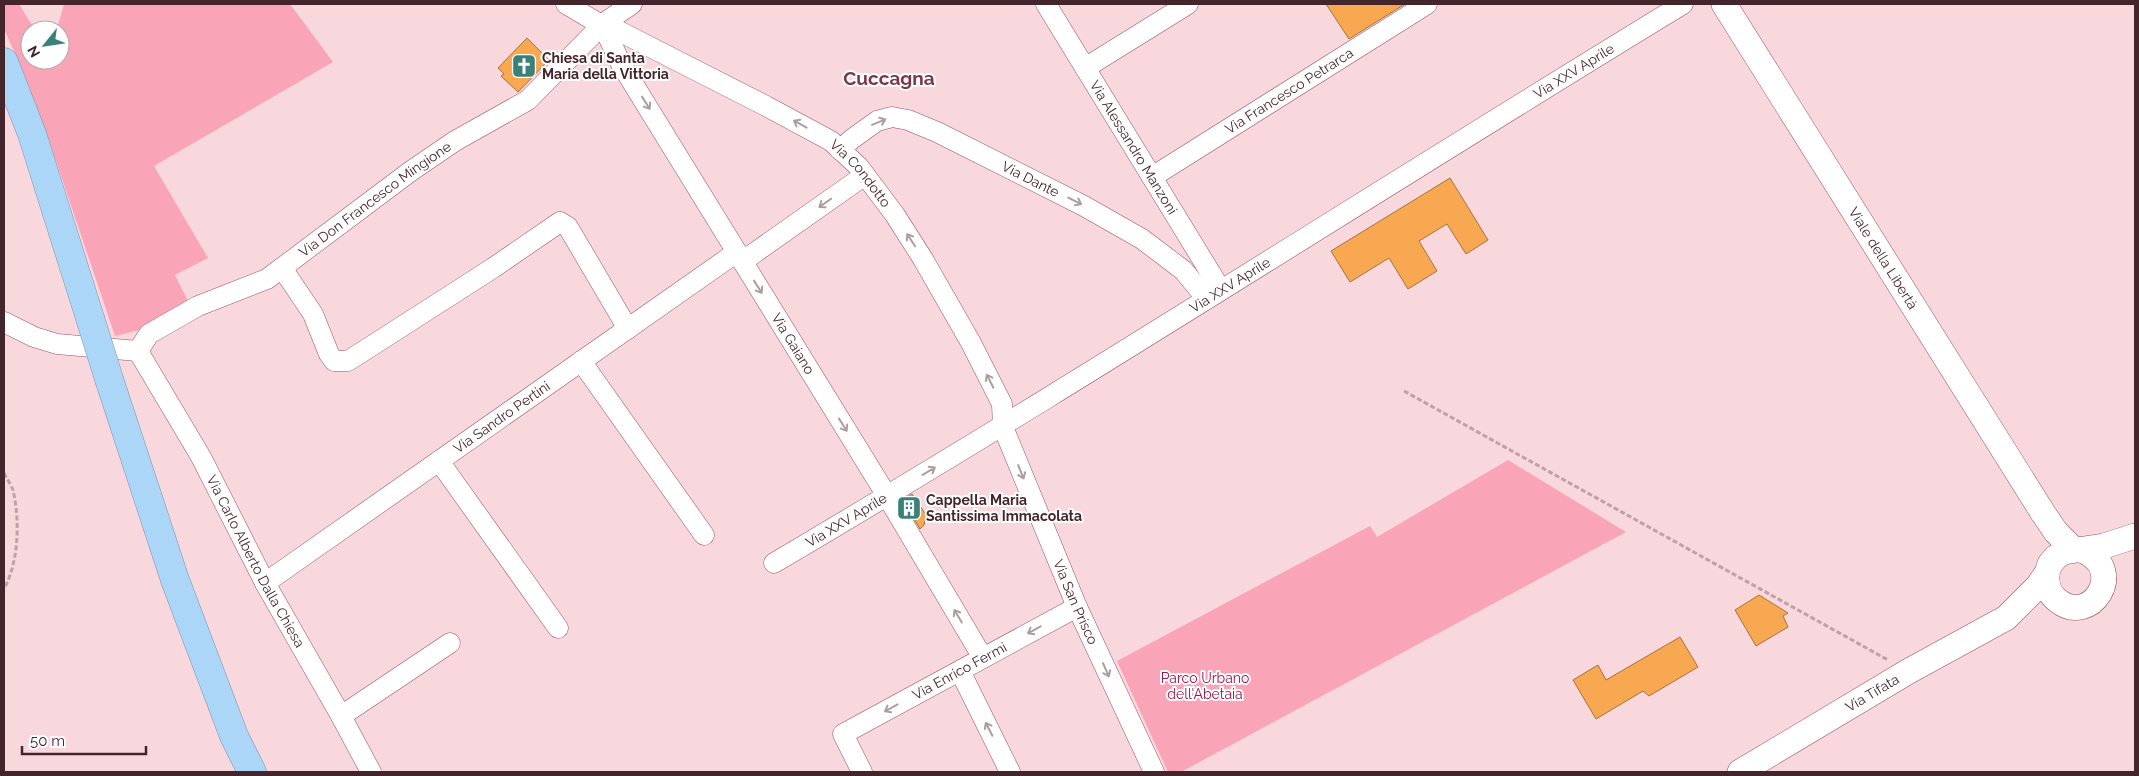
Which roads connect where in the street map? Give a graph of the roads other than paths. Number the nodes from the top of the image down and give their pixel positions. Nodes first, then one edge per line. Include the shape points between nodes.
1 (566, 4) edge
2 (588, 4) edge
3 (632, 4) edge
4 (1046, 4) edge
5 (1188, 4) edge
6 (1427, 4) edge
7 (1683, 4) edge
8 (1724, 4) edge
9 (603, 25) junction
10 (4, 62) edge
11 (1085, 68) junction
12 (840, 150) junction
13 (865, 175) junction
14 (1152, 177) junction
15 (740, 257) junction
16 (282, 268) junction
17 (1214, 294) junction
18 (4, 322) edge
19 (628, 329) junction
20 (138, 351) junction
21 (581, 361) junction
22 (1003, 427) junction
23 (439, 461) junction
24 (887, 496) junction
25 (2043, 513) junction
26 (704, 535) dead end
27 (2135, 536) edge
28 (2077, 550) junction
29 (774, 563) dead end
30 (2048, 568) junction
31 (2104, 577) junction
32 (265, 582) junction
33 (1077, 606) junction
34 (2067, 606) junction
35 (2006, 618) junction
36 (558, 628) dead end
37 (450, 643) dead end
38 (983, 658) junction
39 (960, 670) junction
40 (341, 716) junction
41 (252, 772) edge
42 (371, 772) edge
43 (862, 772) edge
44 (1010, 772) edge
45 (1154, 772) edge
46 (1740, 772) edge

1 - 9 street, Via Condotto
2 - 9 street
3 - 9 street, Via Don Francesco Mingione
4 - 11 street, Via Alessandro Manzoni
5 - 11 street
6 - 14 street, Via Francesco Petrarca
7 - 17 street, Via XXV Aprile
8 - 25 street, Viale della Libertà
12 -> 9 street, Via Condotto via 831,141 766,106
9 -> 15 street, Via Gaiano via 621,64
9 - 16 street, Via Don Francesco Mingione via 528,100 455,141 411,171
10 - 41 highway, bridge via 32,134 175,580 234,736
11 - 14 street, Via Alessandro Manzoni
12 - 13 street, Via Condotto
12 -> 17 street, Via Dante via 877,121 892,117 908,120 1084,206 1142,239
13 -> 15 street, Via Sandro Pertini
22 -> 13 street, Via Condotto via 1002,404 971,342 923,259
14 - 17 street, Via Alessandro Manzoni
15 - 19 street, Via Sandro Pertini
15 -> 24 street, Via Gaiano
16 - 19 street via 313,314 329,354 334,360 348,361 560,222 568,227
16 - 20 street, Via Don Francesco Mingione via 267,279 198,306 150,334
17 - 22 street, Via XXV Aprile
18 - 20 street via 34,337 58,344
19 - 21 street, Via Sandro Pertini
20 - 32 street, Via Carlo Alberto Dalla Chiesa via 201,458
21 - 23 street, Via Sandro Pertini
21 - 26 street
24 -> 22 street, Via XXV Aprile
22 -> 33 street, Via San Prisco
23 - 32 street, Via Sandro Pertini
23 - 36 street
24 - 29 street, Via XXV Aprile
38 -> 24 street, Via Gaiano
25 - 28 street, Viale della Libertà via 2056,532
25 - 30 street, Viale della Libertà
27 - 28 street, Via Tifata
27 - 31 street, Via Tifata
28 - 30 street, Via Tifata via 2056,556
28 - 31 street via 2098,560
30 - 34 street via 2046,581 2053,597
30 - 35 street, Via Tifata
31 - 34 street, Via Tifata via 2099,595 2093,602 2076,608
32 - 40 street, Via Carlo Alberto Dalla Chiesa
33 -> 38 street, Via Enrico Fermi
33 -> 45 street, Via San Prisco
34 - 35 street, Via Tifata
35 - 46 street, Via Tifata via 1908,671
37 - 40 street
38 - 39 street, Via Enrico Fermi
39 -> 43 street, Via Enrico Fermi via 843,734
44 -> 39 street
40 - 42 street, Via Carlo Alberto Dalla Chiesa

